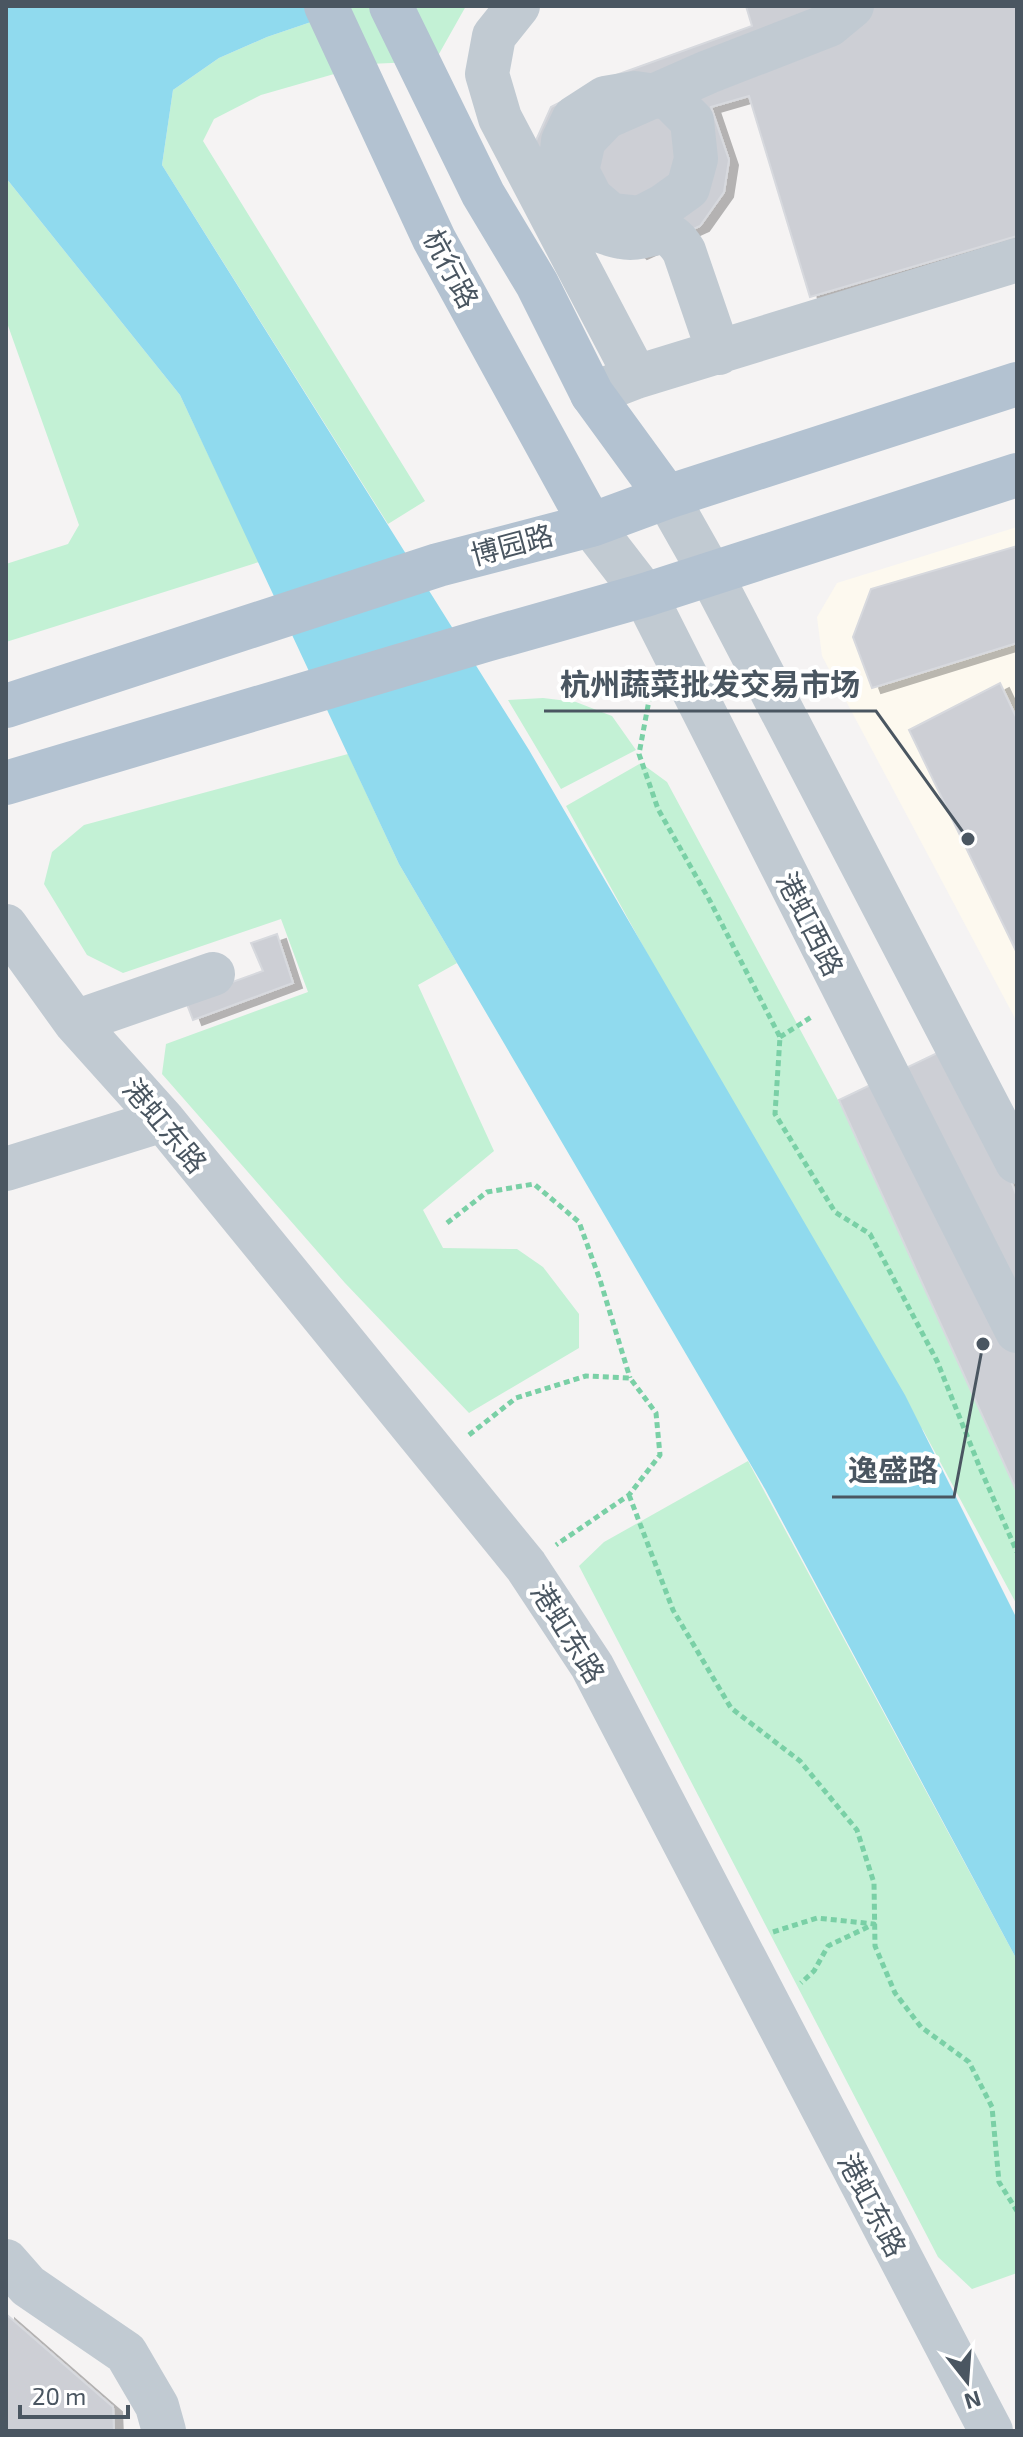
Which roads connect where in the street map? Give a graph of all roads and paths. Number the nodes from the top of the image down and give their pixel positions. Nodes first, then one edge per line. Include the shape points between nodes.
1 (518, 6) edge
2 (852, 6) edge
3 (392, 9) edge
4 (331, 17) edge
5 (1017, 260) edge
6 (719, 353) junction
7 (636, 377) junction
8 (1017, 384) edge
9 (592, 394) junction
10 (1017, 475) edge
11 (667, 497) junction
12 (591, 525) junction
13 (710, 573) junction
14 (645, 595) junction
15 (652, 686) dead end
16 (6, 706) edge
17 (6, 783) edge
18 (6, 926) edge
19 (213, 974) dead end
20 (75, 1022) junction
21 (163, 1120) junction
22 (1017, 1162) edge
23 (6, 1169) edge
24 (447, 1223) dead end
25 (1017, 1331) edge
26 (630, 1378) junction
27 (438, 1460) junction
28 (629, 1495) junction
29 (1017, 1552) edge
30 (526, 1566) junction
31 (874, 1924) junction
32 (737, 1944) junction
33 (770, 2010) junction
34 (1017, 2211) edge
35 (6, 2261) edge
36 (164, 2431) edge
37 (991, 2431) edge

1 - 7 street via 494,36 487,74 500,118
2 - 6 street via 829,25 687,81 626,108 606,117 584,140 577,171 591,198 611,215 640,218 688,188 696,159 692,121 669,98 635,93 605,98 574,118 563,141 560,170 583,224 623,238 668,233 675,237
3 - 9 main road via 483,194 537,284
4 - 12 main road, 杭行路 via 434,239
5 - 6 street
6 - 7 street
7 - 9 street
8 - 11 main road, 博园路
9 - 11 main road
10 - 13 main road
11 - 12 main road, 博园路
11 - 13 street
12 - 14 street, 港虹西路
12 - 16 main road, 博园路 via 438,565
13 - 14 main road
13 - 22 street
14 - 17 main road
14 - 25 street, 港虹西路
15 - 29 path via 639,754 658,809 780,1037 775,1114 835,1212 870,1234 937,1361
18 - 20 street, 港虹东路
19 - 20 street
20 - 21 street, 港虹东路
21 - 23 street
21 - 27 street, 港虹东路
24 - 26 path via 487,1192 534,1184 568,1212 579,1222
26 - 27 path via 586,1376 516,1398
26 - 28 path via 656,1413 660,1455
27 - 30 street, 港虹东路
28 - 30 path
28 - 31 path via 673,1610 731,1708 800,1761 857,1830 874,1883
30 - 32 street, 港虹东路 via 592,1666
31 - 32 path via 817,1918
31 - 33 path via 828,1946 814,1971
31 - 34 path via 875,1946 895,1993 921,2027 969,2062 992,2107 999,2182
32 - 33 street, 港虹东路
33 - 37 street, 港虹东路
35 - 36 street via 28,2286 126,2353 157,2406

